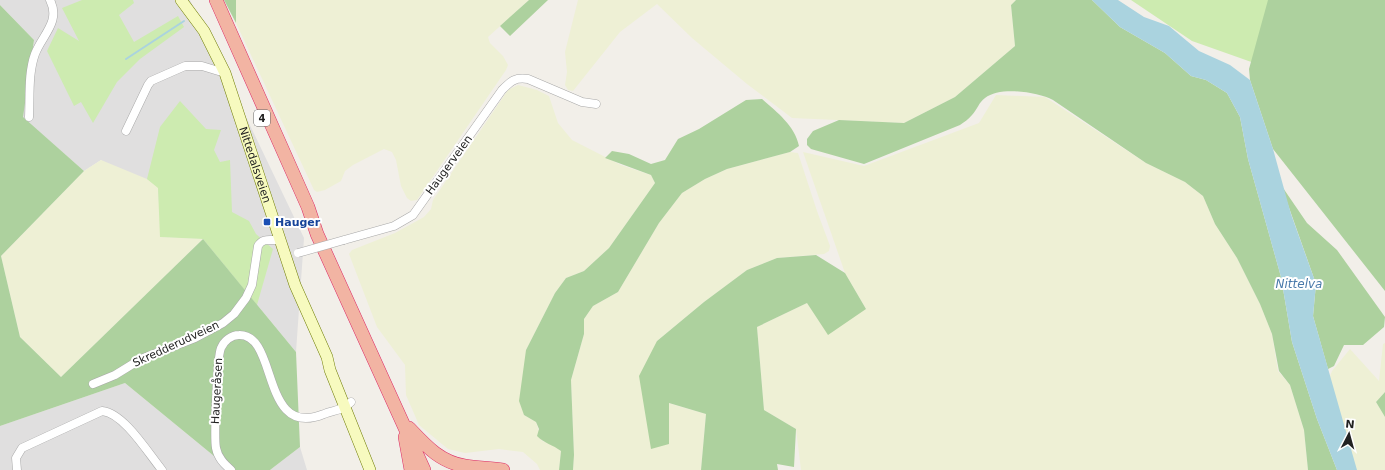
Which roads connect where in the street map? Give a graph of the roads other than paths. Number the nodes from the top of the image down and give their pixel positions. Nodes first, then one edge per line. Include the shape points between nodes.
1 (50, 0) edge
2 (181, 0) edge
3 (210, 0) edge
4 (216, 0) edge
5 (225, 73) junction
6 (596, 104) dead end
7 (29, 117) dead end
8 (126, 131) dead end
9 (317, 234) junction
10 (280, 240) junction
11 (286, 258) junction
12 (93, 384) dead end
13 (346, 404) junction
14 (402, 421) junction
15 (17, 470) edge
16 (162, 470) edge
17 (231, 470) edge
18 (370, 470) edge
19 (374, 470) edge
20 (412, 470) edge
21 (424, 470) edge
22 (499, 470) edge

1 - 7 street via 54,17 35,54 31,74
2 - 5 main road, Nittedalsveien via 208,39
3 - 9 highway, 4 via 302,209
4 - 9 highway, 4 via 308,207
5 - 8 street via 202,66 185,66 151,82
5 - 10 main road, Nittedalsveien
6 - 11 street, Haugerveien, bridge via 582,102 528,79 512,80 502,90 413,215 394,226
9 - 14 highway, 4
10 - 11 main road, Nittedalsveien
10 - 12 street, Skredderudveien via 260,242 249,292 242,305 228,319 195,338 141,359 115,375
11 - 13 main road, Nittedalsveien via 297,292
13 - 17 street, Haugeråsen via 304,419 290,414 281,402 255,343 244,336 228,339 220,351 215,438 218,455
13 - 18 main road, Nittedalsveien
13 - 19 main road, Nittedalsveien via 367,441
14 - 20 highway, 4
14 - 21 highway, 4
14 - 22 highway, 4 via 431,451 447,461
15 - 16 street via 16,458 22,448 102,411 111,413 127,426

